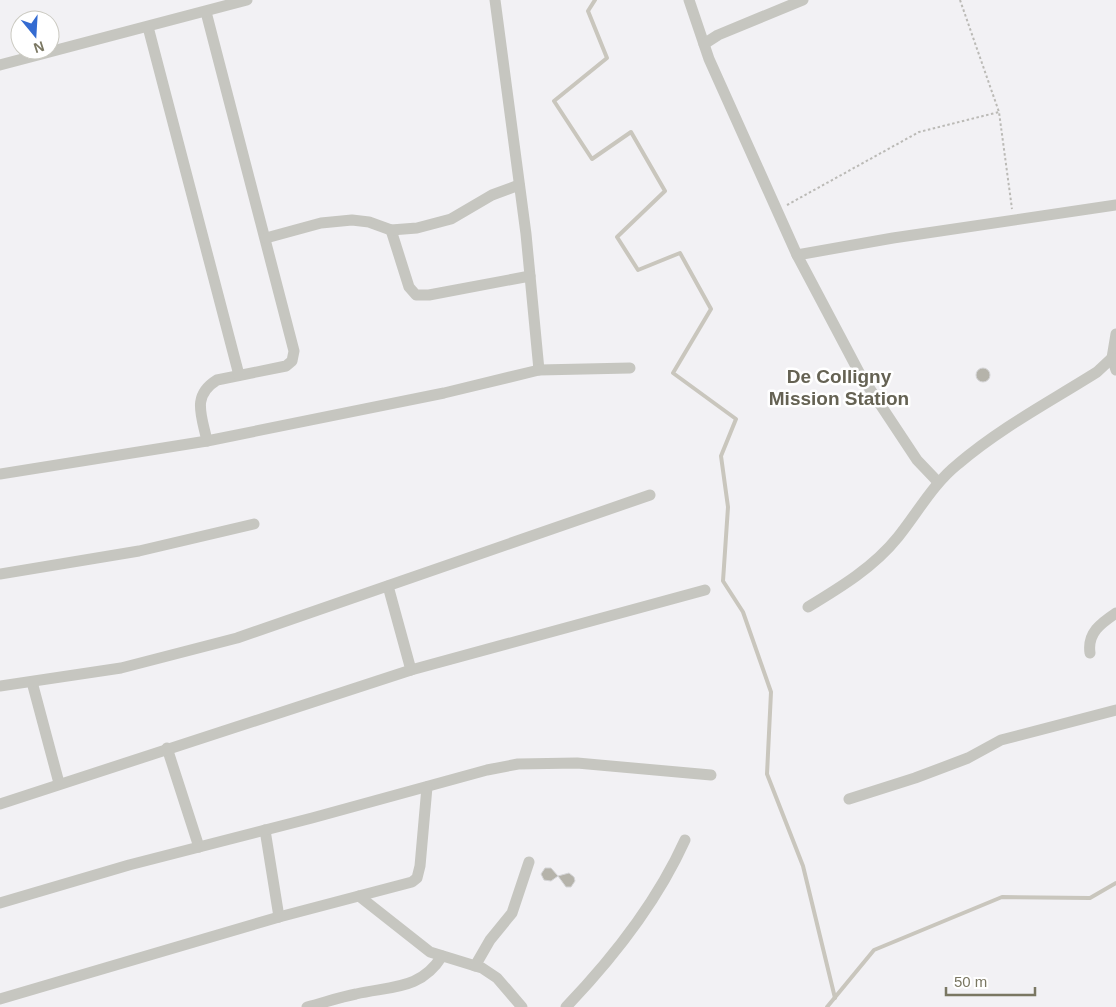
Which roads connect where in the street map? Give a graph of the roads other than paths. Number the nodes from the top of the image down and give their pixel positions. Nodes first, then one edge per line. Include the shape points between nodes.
1 (247, 0) edge
2 (495, 0) edge
3 (688, 0) edge
4 (803, 0) edge
5 (206, 12) junction
6 (148, 27) junction
7 (704, 44) junction
8 (0, 65) edge
9 (519, 185) junction
10 (1116, 205) edge
11 (391, 230) junction
12 (266, 238) junction
13 (797, 255) junction
14 (530, 276) junction
15 (1116, 334) edge
16 (1112, 358) junction
17 (630, 368) dead end
18 (540, 370) junction
19 (1116, 370) edge
20 (239, 375) junction
21 (207, 441) junction
22 (0, 474) edge
23 (938, 482) junction
24 (650, 495) dead end
25 (254, 524) dead end
26 (0, 574) edge
27 (388, 586) junction
28 (704, 590) dead end
29 (808, 607) dead end
30 (1116, 613) edge
31 (1090, 653) dead end
32 (411, 670) junction
33 (32, 682) junction
34 (0, 686) edge
35 (1116, 710) edge
36 (166, 748) junction
37 (711, 775) dead end
38 (59, 783) junction
39 (427, 787) junction
40 (849, 798) dead end
41 (0, 804) edge
42 (264, 830) junction
43 (685, 840) dead end
44 (199, 847) junction
45 (529, 862) dead end
46 (359, 896) junction
47 (0, 903) edge
48 (278, 917) junction
49 (442, 956) junction
50 (475, 966) junction
51 (0, 999) edge
52 (307, 1007) edge
53 (522, 1007) edge
54 (566, 1007) edge

1 - 5 street
2 - 9 street
3 - 7 street
4 - 7 street
5 - 6 street
5 - 12 street
6 - 8 street
6 - 20 street
7 - 13 street
9 - 11 street via 492,195 442,223
9 - 14 street
10 - 13 street
11 - 12 street via 352,220 321,223
11 - 14 street via 409,287 416,295
12 - 20 street via 294,357 286,366
13 - 23 street via 860,374 917,460
14 - 18 street
15 - 16 street
16 - 19 street
16 - 23 street via 1097,372 958,463
17 - 18 street
18 - 21 street
20 - 21 street via 217,380 202,393 200,403
21 - 22 street
23 - 29 street via 898,538 879,557
24 - 27 street
25 - 26 street via 139,551
27 - 32 street
27 - 33 street via 238,638 127,666
28 - 32 street
30 - 31 street via 1092,633
32 - 36 street
33 - 34 street
33 - 38 street
35 - 40 street via 1002,740 968,758
36 - 38 street
36 - 44 street
37 - 39 street via 578,763 532,764 487,770
38 - 41 street
39 - 42 street
39 - 46 street via 417,878
42 - 44 street
42 - 48 street
43 - 54 street via 663,885 624,940
44 - 47 street via 88,875
45 - 50 street via 512,913 490,940
46 - 48 street
46 - 49 street via 421,945
48 - 51 street
49 - 50 street
49 - 52 street via 428,974 408,984
50 - 53 street via 501,981

